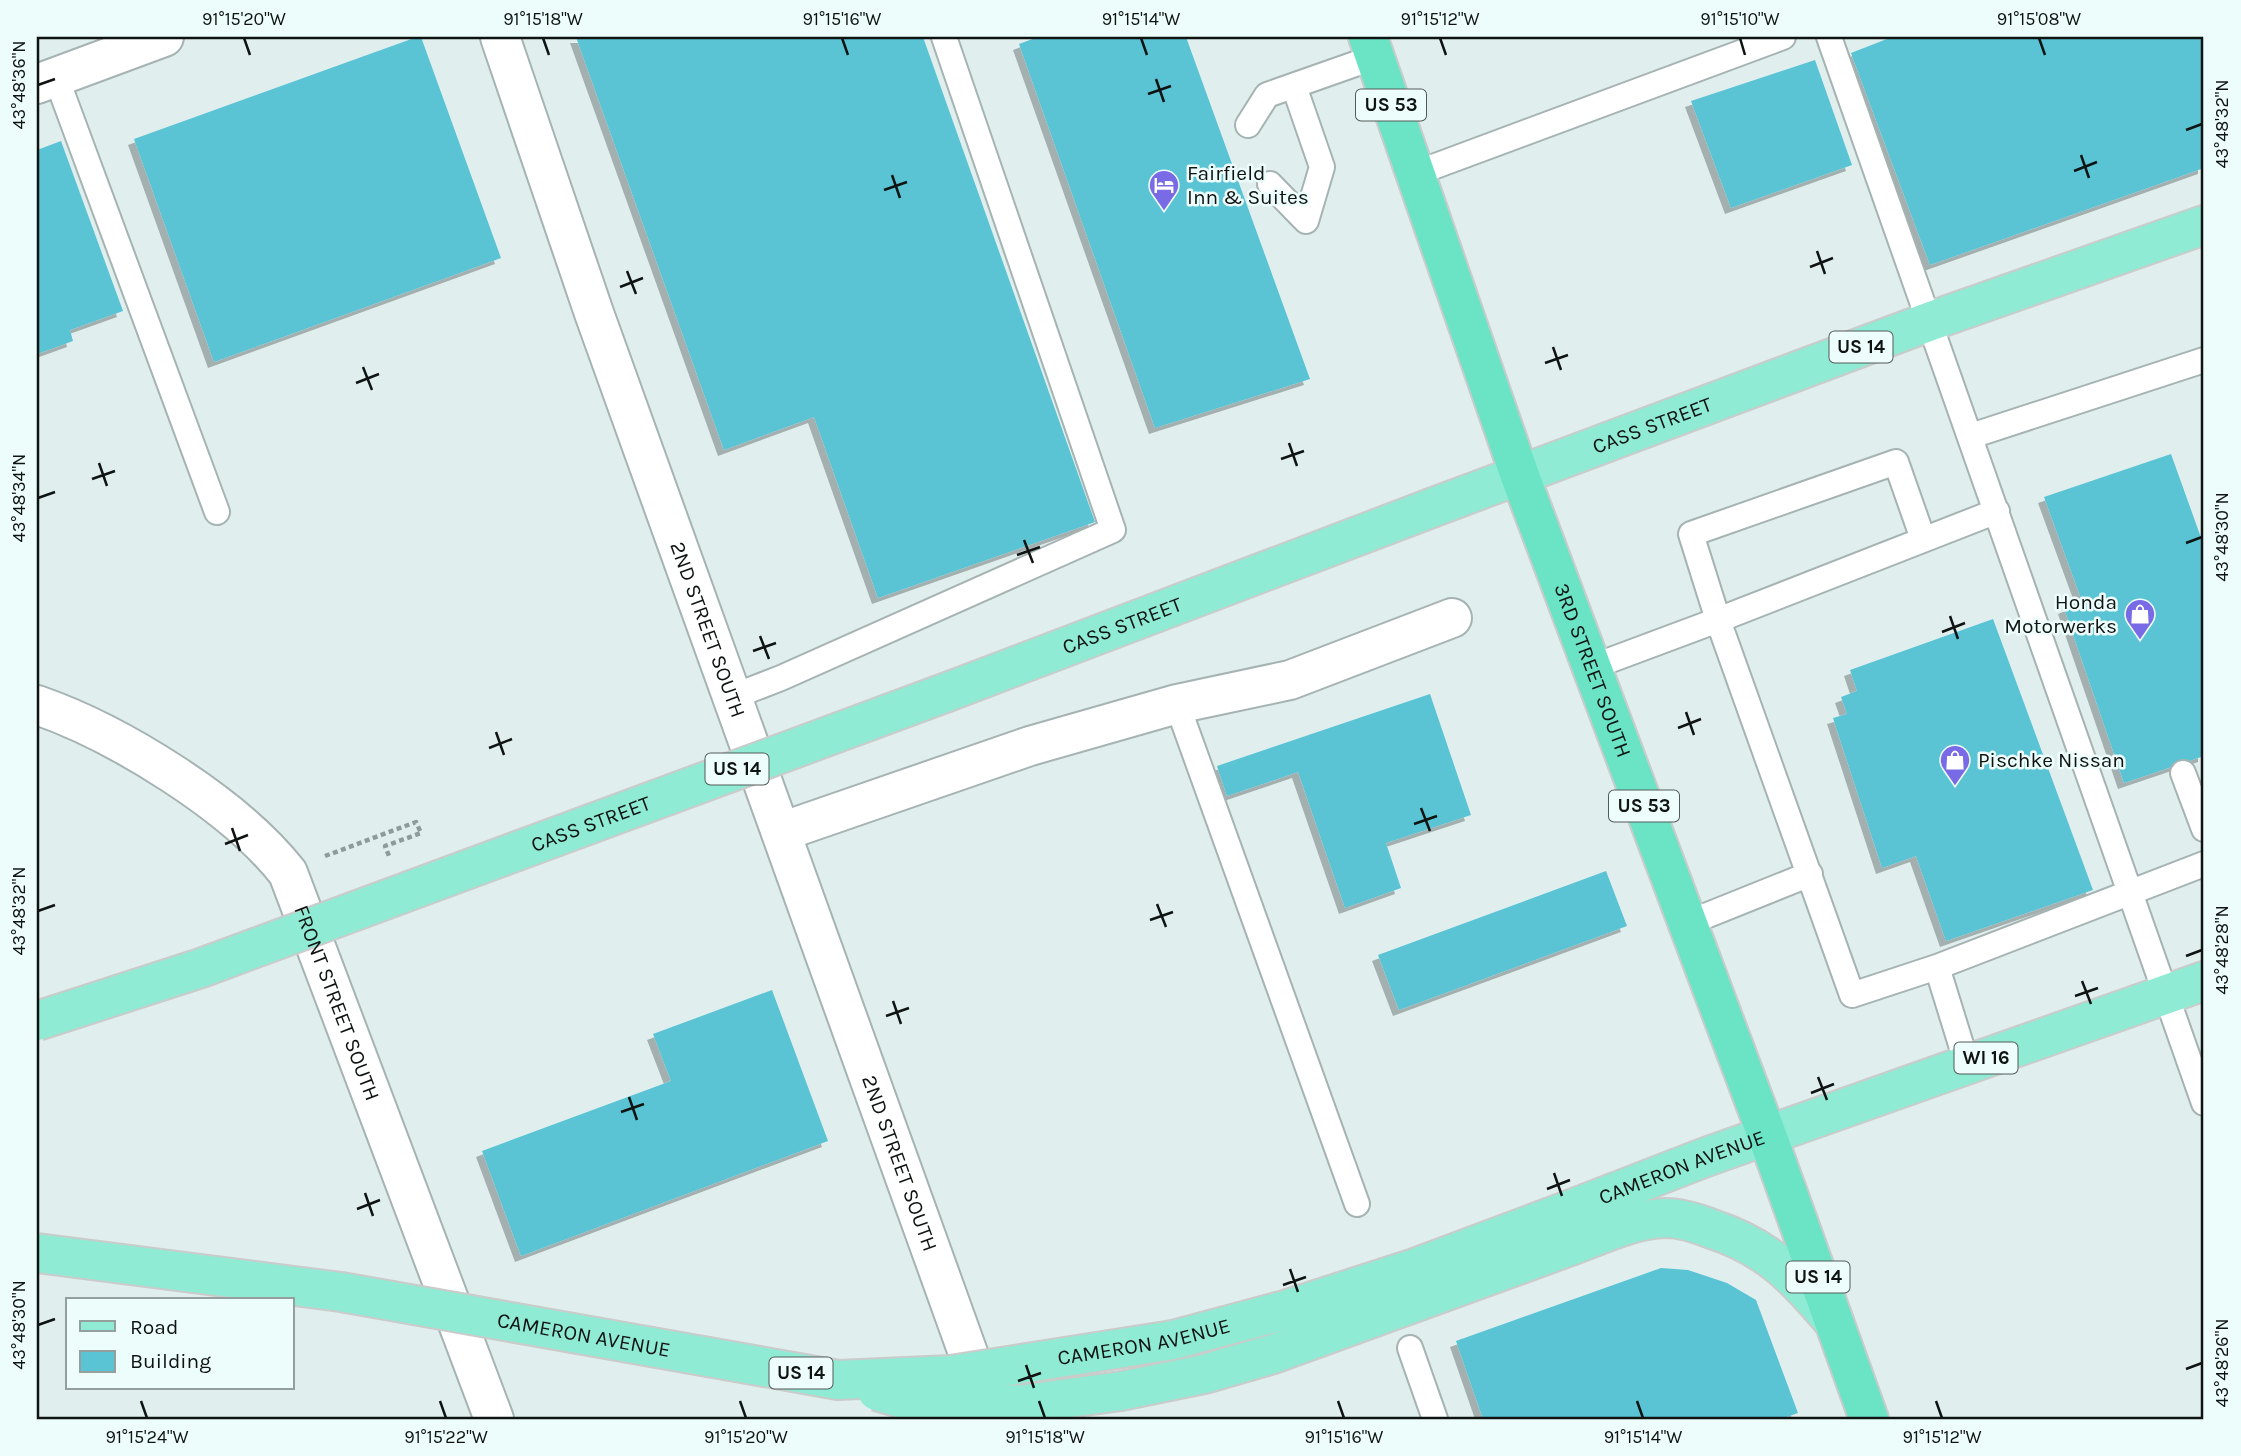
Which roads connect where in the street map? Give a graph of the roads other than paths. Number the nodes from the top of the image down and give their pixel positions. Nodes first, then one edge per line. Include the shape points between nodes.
1 (164, 37) edge
2 (499, 37) edge
3 (944, 37) edge
4 (1783, 37) edge
5 (1829, 37) edge
6 (1371, 47) edge
7 (46, 80) edge
8 (1294, 86) junction
9 (1248, 124) dead end
10 (1415, 174) junction
11 (1270, 184) dead end
12 (2204, 225) edge
13 (1931, 321) junction
14 (2204, 360) edge
15 (1971, 436) junction
16 (1520, 476) junction
17 (1997, 511) junction
18 (217, 512) dead end
19 (1923, 539) junction
20 (1452, 618) dead end
21 (1718, 620) junction
22 (1592, 667) junction
23 (732, 697) junction
24 (1177, 704) junction
25 (37, 705) edge
26 (758, 769) junction
27 (2183, 773) dead end
28 (2204, 829) edge
29 (781, 832) junction
30 (2204, 864) edge
31 (1810, 874) junction
32 (2129, 891) junction
33 (1688, 923) junction
34 (312, 935) junction
35 (1937, 967) junction
36 (2204, 981) edge
37 (2165, 995) junction
38 (37, 1021) edge
39 (1967, 1065) junction
40 (2204, 1103) edge
41 (1768, 1135) junction
42 (1357, 1204) dead end
43 (1556, 1233) junction
44 (37, 1253) edge
45 (1834, 1322) junction
46 (1410, 1348) dead end
47 (494, 1419) edge
48 (992, 1419) edge
49 (1436, 1419) edge
50 (1869, 1419) edge

1 - 7 street
2 - 23 street, 2ND STREET SOUTH
3 - 23 lane via 1113,530
4 - 10 lane
5 - 13 lane
6 - 8 lane
6 - 10 highway, 3RD STREET SOUTH / US 53
7 - 18 lane
8 - 9 lane via 1267,96
8 - 11 lane via 1322,167 1306,221
10 - 16 highway, 3RD STREET SOUTH / US 53
12 - 13 main road, CASS STREET / US 14
13 - 15 lane
13 - 16 main road, CASS STREET / US 14
14 - 15 lane
15 - 17 lane
16 - 22 highway, 3RD STREET SOUTH / US 53
16 - 38 main road, CASS STREET / US 14, bridge via 201,968
17 - 19 lane
17 - 32 lane
19 - 21 lane
19 - 21 lane via 1896,462 1691,534
20 - 24 street via 1290,680
21 - 22 lane
21 - 31 lane
22 - 33 highway, 3RD STREET SOUTH / US 53
23 - 26 street, 2ND STREET SOUTH
24 - 29 street via 1030,746
24 - 42 lane
25 - 34 street, FRONT STREET SOUTH via 139,753 246,828 288,873
26 - 29 street, 2ND STREET SOUTH
26 - 34 street, CASS STREET
27 - 28 lane
29 - 48 street, 2ND STREET SOUTH
30 - 32 lane
31 - 33 lane
31 - 35 lane via 1852,995
32 - 35 lane
32 - 37 lane
33 - 41 highway, 3RD STREET SOUTH / US 53
34 - 47 street, FRONT STREET SOUTH
35 - 39 lane
36 - 37 main road, CAMERON AVENUE / WI 16
37 - 39 main road, CAMERON AVENUE / WI 16
37 - 40 lane
39 - 41 main road, CAMERON AVENUE / WI 16
41 - 43 main road, CAMERON AVENUE / US 14
41 - 45 highway, 3RD STREET SOUTH / US 14
43 - 44 main road, CAMERON AVENUE / US 14, bridge via 1415,1268 1173,1340 951,1375 838,1380 341,1292
43 - 45 main road via 1665,1219 1689,1221 1769,1254
45 - 50 highway, 3RD STREET SOUTH / US 14
46 - 49 lane

